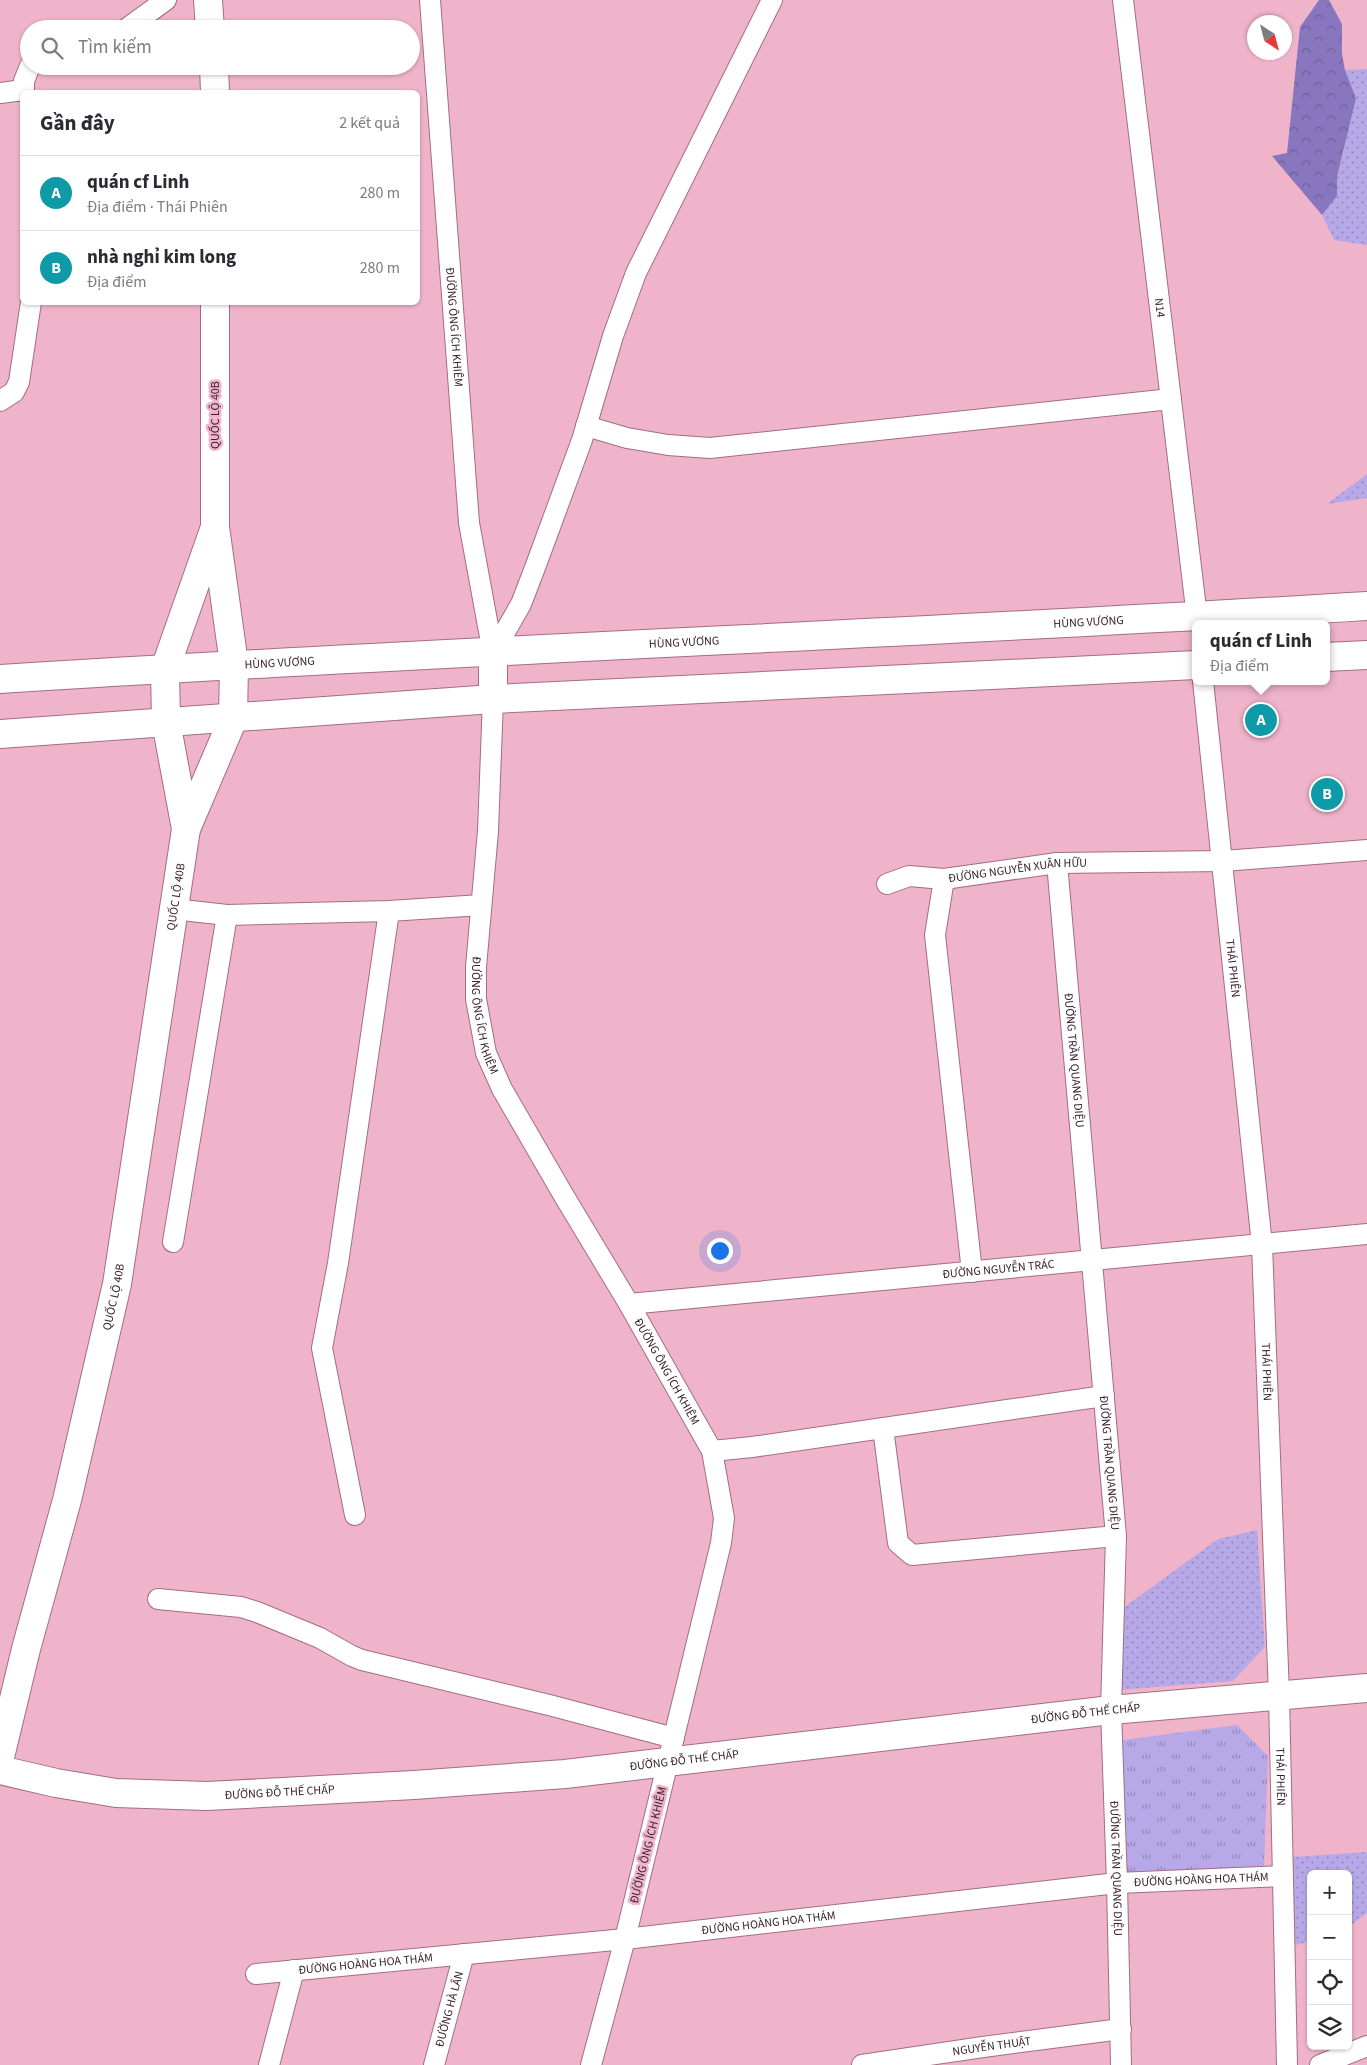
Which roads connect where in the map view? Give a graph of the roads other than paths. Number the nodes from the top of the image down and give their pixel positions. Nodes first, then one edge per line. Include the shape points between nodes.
1 (166, 0) edge
2 (208, 0) edge
3 (430, 0) edge
4 (772, 0) edge
5 (1123, 0) edge
6 (138, 20) edge
7 (209, 20) edge
8 (26, 75) edge
9 (214, 75) edge
10 (24, 90) edge
11 (215, 90) edge
12 (20, 91) edge
13 (0, 93) edge
14 (31, 305) edge
15 (215, 305) edge
16 (1171, 399) junction
17 (0, 401) edge
18 (586, 426) junction
19 (215, 527) junction
20 (1367, 606) edge
21 (1192, 620) edge
22 (1197, 620) edge
23 (493, 652) junction
24 (1367, 655) edge
25 (1330, 657) edge
26 (234, 664) junction
27 (1192, 665) edge
28 (165, 668) junction
29 (0, 679) edge
30 (1203, 685) edge
31 (493, 699) junction
32 (233, 718) junction
33 (166, 722) junction
34 (0, 734) edge
35 (186, 829) junction
36 (1367, 850) edge
37 (1223, 860) junction
38 (1057, 863) junction
39 (944, 879) junction
40 (887, 884) dead end
41 (481, 906) junction
42 (173, 909) junction
43 (389, 911) junction
44 (227, 916) junction
45 (1367, 1234) edge
46 (173, 1242) dead end
47 (1262, 1245) junction
48 (1092, 1261) junction
49 (972, 1272) junction
50 (629, 1304) junction
51 (1104, 1396) junction
52 (883, 1428) junction
53 (712, 1451) junction
54 (355, 1515) dead end
55 (1116, 1536) junction
56 (158, 1599) dead end
57 (1367, 1688) edge
58 (1279, 1696) junction
59 (1111, 1710) junction
60 (671, 1751) junction
61 (0, 1757) edge
62 (0, 1770) edge
63 (1282, 1876) junction
64 (1117, 1884) junction
65 (625, 1939) junction
66 (464, 1954) junction
67 (294, 1970) junction
68 (256, 1974) dead end
69 (1121, 2029) junction
70 (1367, 2046) edge
71 (982, 2056) edge
72 (269, 2065) edge
73 (434, 2065) edge
74 (591, 2065) edge
75 (862, 2065) edge
76 (1121, 2065) edge
77 (1287, 2065) edge
78 (1320, 2065) edge

1 - 6 street
2 - 7 main road
3 - 23 street, ĐƯỜNG ÔNG ÍCH KHIÊM via 469,523
4 - 18 street via 636,273
5 - 16 street, N14
8 - 10 street
9 - 11 main road
12 - 13 street
14 - 17 street via 19,382 14,392
15 - 19 main road, QUỐC LỘ 40B
16 - 18 street via 710,448 627,438
16 - 22 street, N14
18 - 23 street via 521,604
19 - 26 main road
19 - 28 main road
20 - 22 main road, HÙNG VƯƠNG
21 - 23 main road, HÙNG VƯƠNG
23 - 26 main road, HÙNG VƯƠNG
23 - 31 main road
24 - 25 main road
26 - 28 main road, HÙNG VƯƠNG
26 - 32 main road
27 - 31 main road
28 - 29 main road, HÙNG VƯƠNG
28 - 33 main road
30 - 37 street, THÁI PHIÊN
31 - 32 main road
31 - 41 street, ĐƯỜNG ÔNG ÍCH KHIÊM via 488,832
32 - 33 main road
32 - 35 main road
33 - 34 main road
33 - 35 main road
35 - 42 main road, QUỐC LỘ 40B
36 - 37 street, ĐƯỜNG NGUYỄN XUÂN HỮU
37 - 38 street, ĐƯỜNG NGUYỄN XUÂN HỮU
37 - 47 street, THÁI PHIÊN
38 - 39 street, ĐƯỜNG NGUYỄN XUÂN HỮU
38 - 48 street, ĐƯỜNG TRẦN QUANG DIỆU
39 - 40 street via 909,876
39 - 49 street, ĐƯỜNG NGUYỄN XUÂN HỮU via 935,935
41 - 43 street
41 - 50 street, ĐƯỜNG ÔNG ÍCH KHIÊM via 476,999 486,1053 512,1106
42 - 44 street
42 - 61 main road, QUỐC LỘ 40B via 117,1284 74,1471
43 - 44 street
43 - 54 street via 338,1262 322,1348
44 - 46 street
45 - 47 street, ĐƯỜNG NGUYỄN TRÁC
47 - 48 street, ĐƯỜNG NGUYỄN TRÁC
47 - 58 street, THÁI PHIÊN
48 - 49 street, ĐƯỜNG NGUYỄN TRÁC
48 - 51 street, ĐƯỜNG TRẦN QUANG DIỆU
49 - 50 street, ĐƯỜNG NGUYỄN TRÁC
50 - 53 street, ĐƯỜNG ÔNG ÍCH KHIÊM
51 - 52 street
51 - 55 street, ĐƯỜNG TRẦN QUANG DIỆU
52 - 53 street
52 - 55 street via 898,1543 912,1555
53 - 60 street, ĐƯỜNG ÔNG ÍCH KHIÊM via 724,1518 721,1543
55 - 59 street, ĐƯỜNG TRẦN QUANG DIỆU
56 - 60 street via 241,1607 320,1638 362,1660 549,1705
57 - 58 main road, ĐƯỜNG ĐỖ THẾ CHẤP
58 - 59 main road, ĐƯỜNG ĐỖ THẾ CHẤP
58 - 63 street, THÁI PHIÊN
59 - 60 main road, ĐƯỜNG ĐỖ THẾ CHẤP
59 - 64 street, ĐƯỜNG TRẦN QUANG DIỆU
60 - 62 main road, ĐƯỜNG ĐỖ THẾ CHẤP via 565,1774 207,1796 116,1794
60 - 65 street, ĐƯỜNG ÔNG ÍCH KHIÊM
63 - 64 street, ĐƯỜNG HOÀNG HOA THÁM
63 - 77 street, THÁI PHIÊN
64 - 65 street, ĐƯỜNG HOÀNG HOA THÁM
64 - 69 street, ĐƯỜNG TRẦN QUANG DIỆU
65 - 66 street, ĐƯỜNG HOÀNG HOA THÁM
65 - 74 street, ĐƯỜNG ÔNG ÍCH KHIÊM
66 - 67 street, ĐƯỜNG HOÀNG HOA THÁM
66 - 73 street, ĐƯỜNG HÀ LÂN
67 - 68 street, ĐƯỜNG HOÀNG HOA THÁM
67 - 72 street
69 - 71 street, NGUYỄN THUẬT
69 - 76 street, ĐƯỜNG TRẦN QUANG DIỆU
70 - 78 street
71 - 75 street, NGUYỄN THUẬT

